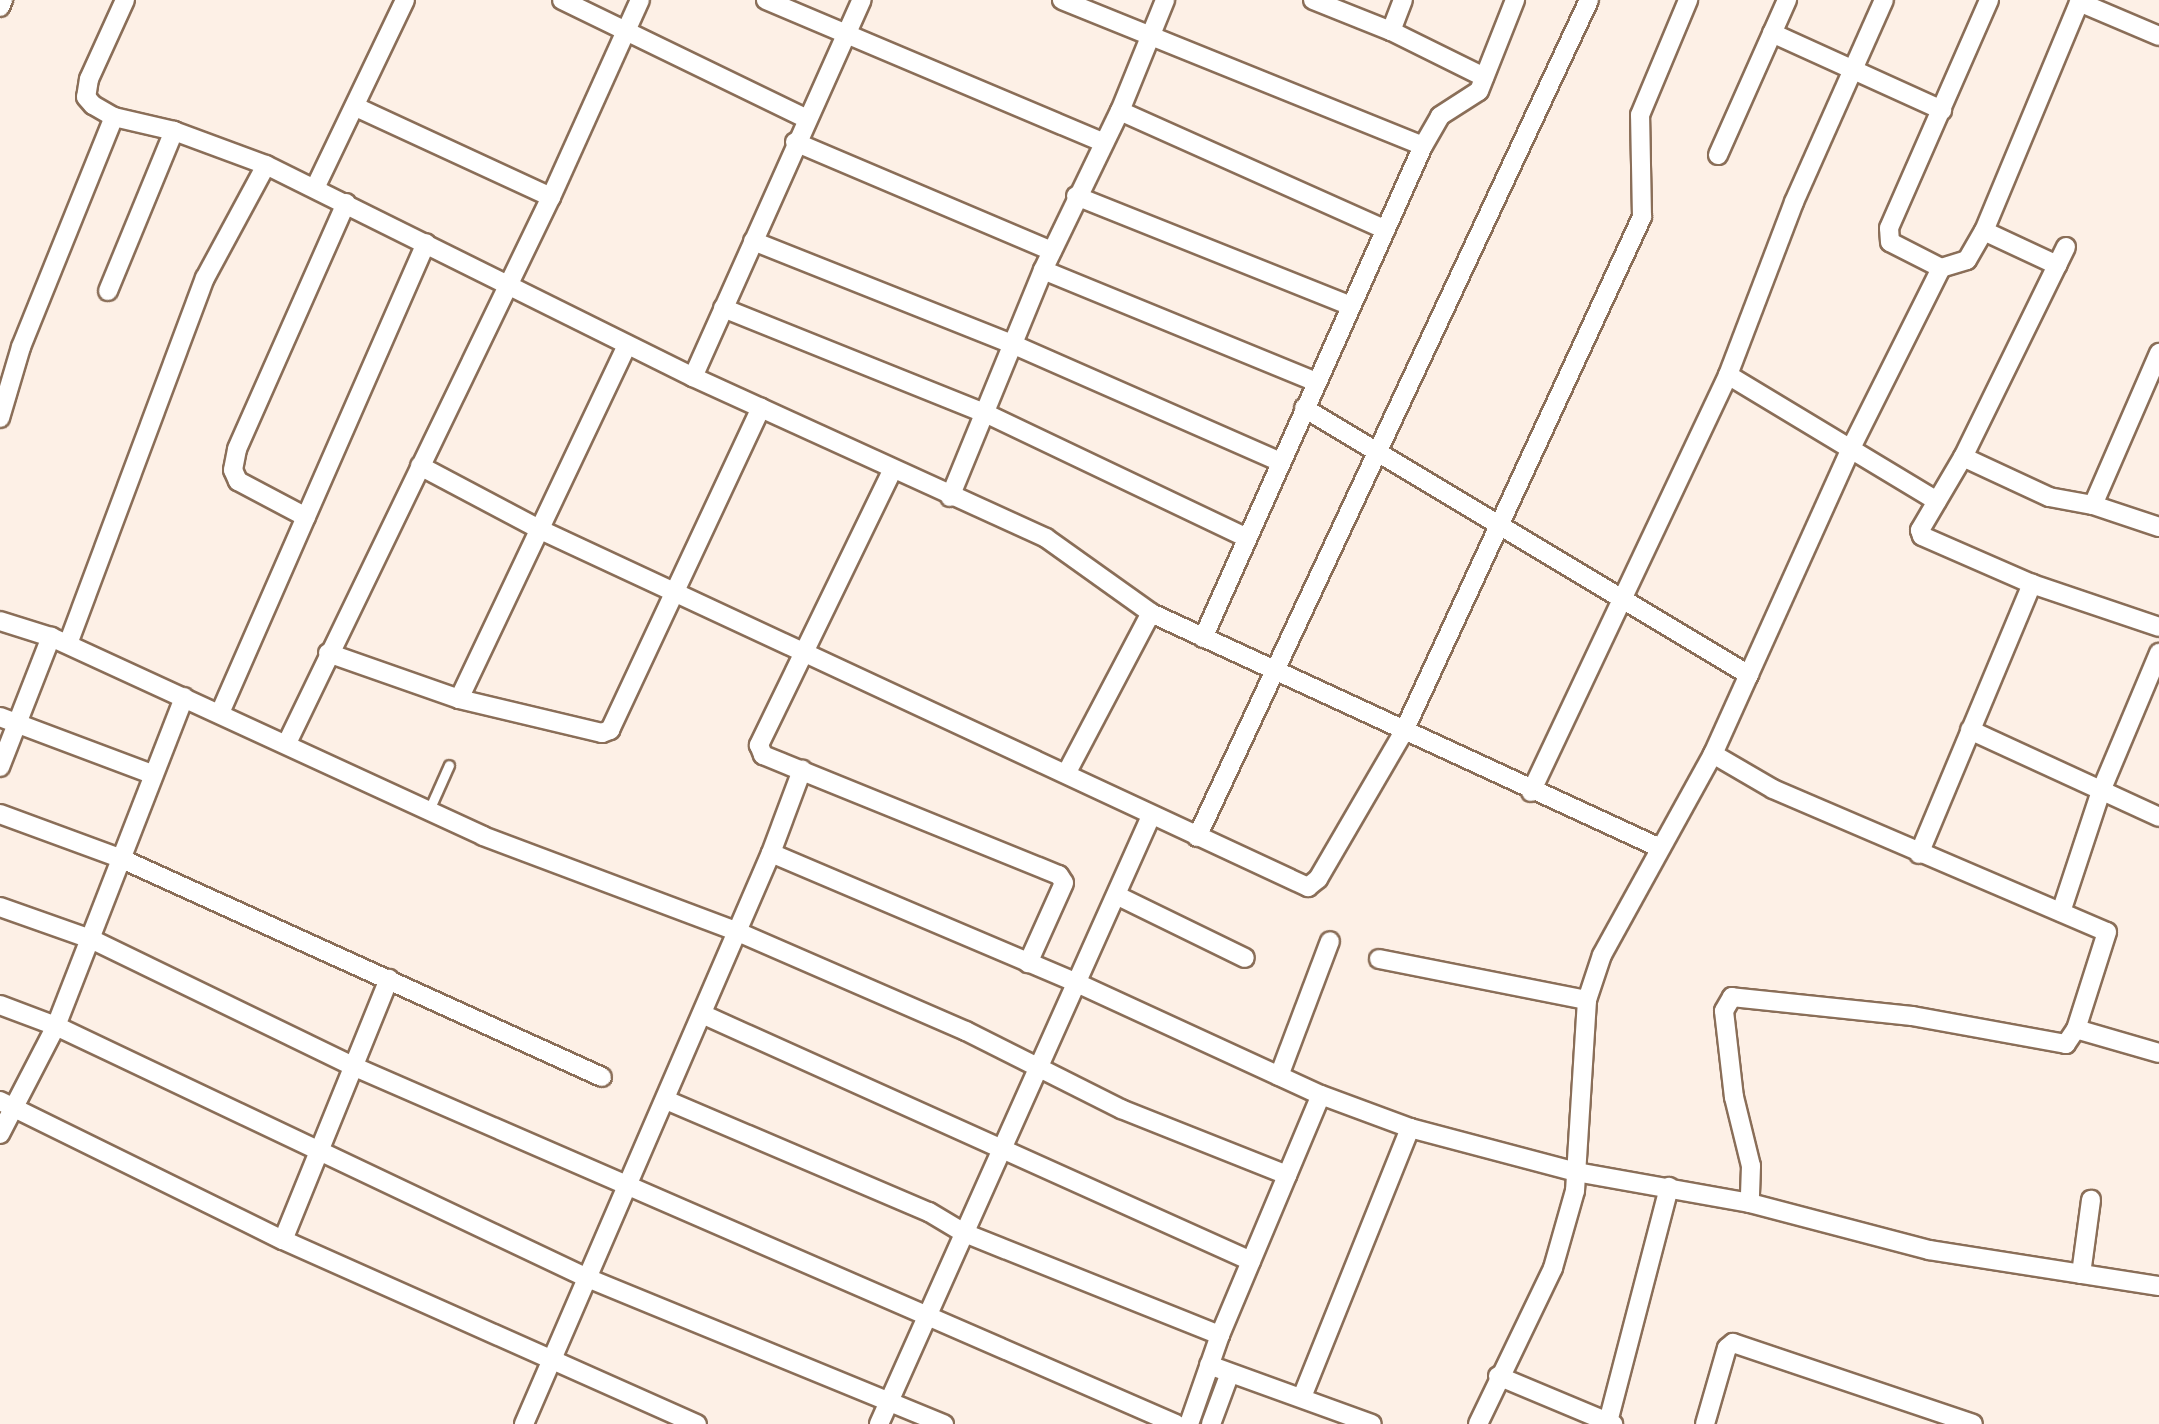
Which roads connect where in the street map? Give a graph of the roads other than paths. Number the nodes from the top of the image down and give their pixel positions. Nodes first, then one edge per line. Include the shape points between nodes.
1 (3, 0) edge
2 (125, 0) edge
3 (405, 0) edge
4 (562, 0) edge
5 (640, 0) edge
6 (766, 0) edge
7 (862, 0) edge
8 (1062, 0) edge
9 (1165, 0) edge
10 (1313, 0) edge
11 (1403, 0) edge
12 (1515, 0) edge
13 (1589, 0) edge
14 (1688, 0) edge
15 (1787, 0) edge
16 (1884, 0) edge
17 (1989, 0) edge
18 (2079, 1) edge
19 (0, 7) edge
20 (1391, 31) junction
21 (626, 33) junction
22 (1772, 33) junction
23 (1152, 36) junction
24 (2159, 36) edge
25 (845, 37) junction
26 (1854, 69) junction
27 (1484, 77) junction
28 (356, 107) junction
29 (1942, 110) junction
30 (1120, 111) junction
31 (114, 117) junction
32 (805, 118) junction
33 (174, 131) junction
34 (795, 142) junction
35 (1104, 143) junction
36 (1423, 146) junction
37 (1718, 155) dead end
38 (266, 165) junction
39 (315, 188) junction
40 (1076, 196) junction
41 (551, 197) junction
42 (346, 203) junction
43 (1386, 230) junction
44 (1984, 231) junction
45 (753, 241) junction
46 (426, 243) junction
47 (2066, 247) dead end
48 (1052, 251) junction
49 (2057, 265) junction
50 (1941, 268) junction
51 (1043, 270) junction
52 (508, 287) junction
53 (108, 291) dead end
54 (1351, 306) junction
55 (723, 308) junction
56 (1012, 344) junction
57 (627, 345) junction
58 (2159, 353) edge
59 (1728, 375) junction
60 (693, 377) junction
61 (1316, 382) junction
62 (761, 408) junction
63 (1304, 408) junction
64 (987, 414) junction
65 (0, 418) edge
66 (1850, 450) junction
67 (1375, 453) junction
68 (1963, 457) junction
69 (1281, 462) junction
70 (420, 466) junction
71 (892, 471) junction
72 (950, 497) junction
73 (1937, 501) junction
74 (2093, 505) junction
75 (306, 517) junction
76 (1503, 524) junction
77 (2159, 527) edge
78 (543, 531) junction
79 (1247, 538) junction
80 (2032, 584) junction
81 (672, 589) junction
82 (1625, 596) junction
83 (1151, 613) junction
84 (0, 621) edge
85 (2159, 627) edge
86 (1203, 638) junction
87 (60, 640) junction
88 (806, 649) junction
89 (328, 653) junction
90 (2159, 653) edge
91 (1270, 671) junction
92 (1749, 675) junction
93 (184, 697) junction
94 (459, 699) junction
95 (220, 713) junction
96 (9, 720) edge
97 (1970, 730) junction
98 (1403, 733) junction
99 (287, 743) junction
100 (1713, 754) junction
101 (449, 765) dead end
102 (0, 767) edge
103 (802, 770) junction
104 (1067, 772) junction
105 (152, 774) junction
106 (2101, 791) junction
107 (1531, 792) junction
108 (429, 810) junction
109 (0, 814) edge
110 (1151, 816) junction
111 (2159, 817) edge
112 (1197, 837) junction
113 (1658, 847) junction
114 (771, 853) junction
115 (1919, 854) junction
116 (122, 859) junction
117 (1118, 896) junction
118 (0, 907) edge
119 (2061, 912) junction
120 (738, 932) junction
121 (91, 939) junction
122 (1330, 941) dead end
123 (1245, 958) dead end
124 (1379, 959) dead end
125 (1028, 963) junction
126 (389, 979) junction
127 (1077, 983) junction
128 (1587, 1000) junction
129 (0, 1005) edge
130 (702, 1014) junction
131 (56, 1026) junction
132 (2076, 1029) junction
133 (2159, 1053) edge
134 (1039, 1065) junction
135 (355, 1067) junction
136 (1279, 1076) junction
137 (602, 1077) dead end
138 (1321, 1095) junction
139 (666, 1100) junction
140 (7, 1103) edge
141 (1410, 1128) junction
142 (0, 1134) edge
143 (319, 1149) junction
144 (999, 1149) junction
145 (1576, 1172) junction
146 (1287, 1175) junction
147 (629, 1182) junction
148 (1669, 1187) junction
149 (2091, 1200) dead end
150 (1750, 1203) junction
151 (962, 1232) junction
152 (283, 1240) junction
153 (1251, 1261) junction
154 (2081, 1274) junction
155 (585, 1277) junction
156 (2159, 1286) edge
157 (927, 1313) junction
158 (1220, 1335) junction
159 (553, 1360) junction
160 (1209, 1365) junction
161 (1230, 1373) junction
162 (1498, 1376) junction
163 (1302, 1397) junction
164 (890, 1400) junction
165 (1611, 1423) edge
166 (524, 1424) edge
167 (697, 1424) edge
168 (879, 1424) edge
169 (944, 1424) edge
170 (1176, 1424) edge
171 (1189, 1424) edge
172 (1211, 1424) edge
173 (1372, 1424) edge
174 (1478, 1424) edge
175 (1705, 1424) edge
176 (1973, 1424) edge

1 - 19 street
2 - 31 street via 86,97
3 - 28 street
4 - 21 street
5 - 21 street
6 - 25 street
7 - 25 street
8 - 23 street
9 - 23 street
10 - 20 street
11 - 20 street
12 - 27 street
13 - 67 street
14 - 76 street via 1640,115 1642,217
15 - 22 street
16 - 26 street
17 - 29 street
18 - 24 street
18 - 44 street
20 - 27 street
21 - 32 street
21 - 41 street
22 - 26 street
22 - 37 street
23 - 30 street
23 - 36 street
25 - 32 street
25 - 35 street
26 - 29 street
26 - 59 street via 1794,202
27 - 36 street via 1469,102 1440,116
28 - 39 street
28 - 41 street
29 - 50 street via 1889,228 1890,242
30 - 35 street
30 - 43 street
31 - 33 street
31 - 65 street via 21,347
32 - 34 street
33 - 38 street
33 - 53 street
34 - 45 street
34 - 48 street
35 - 40 street
36 - 43 street
38 - 39 street
38 - 87 street via 205,278
39 - 42 street
40 - 48 street
40 - 54 street
41 - 52 street
42 - 46 street
42 - 75 street via 237,449 233,470 238,481
43 - 54 street
44 - 49 street
44 - 50 street via 1967,260
45 - 55 street
45 - 56 street
46 - 52 street
46 - 75 street
47 - 49 street
48 - 51 street
49 - 68 street
50 - 66 street
51 - 56 street
51 - 61 street
52 - 57 street
52 - 70 street
54 - 61 street
55 - 60 street
55 - 64 street
56 - 64 street
56 - 69 street
57 - 60 street
57 - 78 street
58 - 74 street
59 - 66 street
59 - 82 street
60 - 62 street
61 - 63 street
62 - 71 street
62 - 81 street
63 - 67 street
63 - 69 street
64 - 72 street
64 - 79 street
66 - 73 street
66 - 92 street
67 - 76 street
67 - 91 street
68 - 73 street
68 - 74 street via 2049,497
69 - 79 street
70 - 78 street
70 - 89 street
71 - 72 street
71 - 88 street
72 - 83 street via 1046,538
73 - 80 street via 1922,536
74 - 77 street
75 - 95 street
76 - 82 street
76 - 98 street
78 - 81 street
78 - 94 street
79 - 86 street
80 - 85 street
80 - 97 street
81 - 88 street
81 - 94 street via 610,730 602,733
82 - 92 street
82 - 107 street
83 - 86 street
83 - 104 street
84 - 87 street
86 - 91 street
87 - 93 street
87 - 96 street
88 - 103 street via 759,745 763,755
88 - 104 street via 940,717
89 - 94 street
89 - 99 street
90 - 106 street
91 - 98 street
91 - 112 street
92 - 100 street
93 - 95 street
93 - 105 street
95 - 99 street
96 - 102 street
96 - 105 street
97 - 106 street
97 - 115 street
98 - 107 street
98 - 112 street via 1318,879 1308,887
99 - 108 street
100 - 113 street
100 - 115 street via 1773,789
101 - 108 lane
103 - 114 street
103 - 125 street via 1059,875 1064,883
104 - 110 street
105 - 116 street
106 - 111 street
106 - 119 street
107 - 113 street
108 - 120 street via 650,903
109 - 116 street
110 - 112 street
110 - 117 street
113 - 128 street via 1602,955
114 - 120 street
114 - 125 street
115 - 119 street
116 - 121 street
116 - 126 street
117 - 123 street
117 - 127 street
118 - 121 street
119 - 132 street via 2107,932
120 - 130 street
120 - 134 street
121 - 131 street
121 - 135 street
122 - 136 street
124 - 128 street
125 - 127 street
126 - 135 street
126 - 137 street
127 - 134 street
127 - 136 street
128 - 145 street
129 - 131 street
130 - 139 street
130 - 144 street
131 - 140 street
131 - 143 street
132 - 133 street
132 - 150 street via 2066,1044 2053,1045 1912,1016 1732,997 1724,1011 1734,1097 1751,1166
134 - 144 street
134 - 146 street via 1121,1109
135 - 143 street
135 - 147 street
136 - 138 street
138 - 141 street
138 - 146 street
139 - 147 street
139 - 151 street via 929,1212
140 - 142 street
140 - 152 street
141 - 145 street
141 - 163 street
143 - 152 street
143 - 155 street
144 - 151 street
144 - 153 street
145 - 148 street
145 - 162 street via 1553,1268
146 - 153 street
147 - 155 street
147 - 157 street
148 - 150 street
148 - 165 street
149 - 154 street
150 - 154 street via 1929,1250
151 - 157 street
151 - 158 street
152 - 159 street
153 - 158 street
154 - 156 street
155 - 159 street
155 - 164 street
157 - 164 street
157 - 170 street
158 - 160 street
159 - 166 street
159 - 167 street
160 - 161 street
160 - 171 street
161 - 163 street
161 - 172 street
162 - 165 street
162 - 174 street
163 - 173 street
164 - 168 street
164 - 169 street
175 - 176 street via 1727,1348 1733,1343

